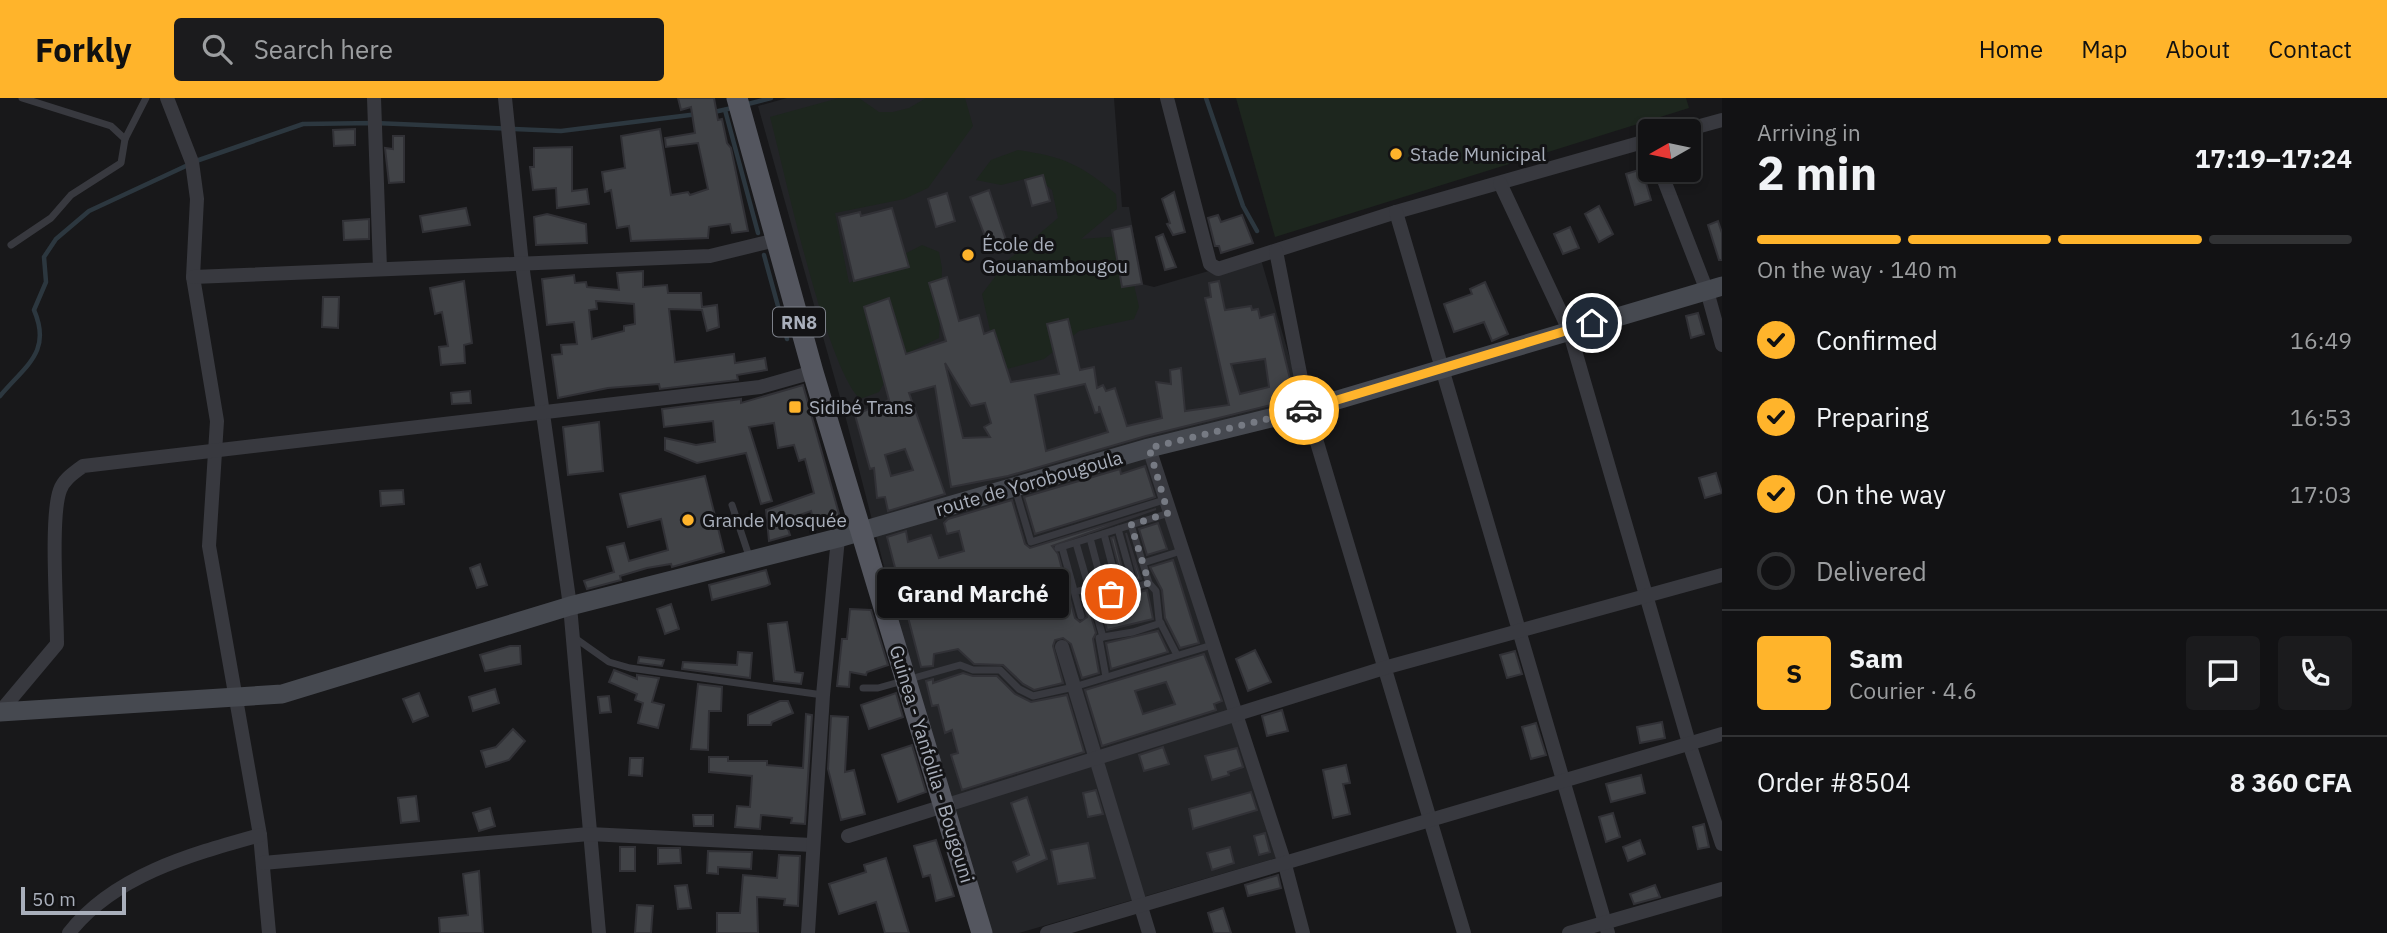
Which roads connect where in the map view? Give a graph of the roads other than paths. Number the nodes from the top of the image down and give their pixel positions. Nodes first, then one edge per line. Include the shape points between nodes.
1 (22, 98) edge
2 (146, 98) edge
3 (167, 98) edge
4 (374, 98) edge
5 (505, 98) edge
6 (1167, 98) edge
7 (738, 104) edge
8 (1722, 120) edge
9 (1701, 126) edge
10 (125, 139) junction
11 (1638, 145) edge
12 (1665, 182) edge
13 (1500, 183) junction
14 (1395, 212) junction
15 (776, 240) junction
16 (11, 245) dead end
17 (1276, 251) junction
18 (522, 264) junction
19 (380, 269) junction
20 (192, 277) junction
21 (1714, 288) edge
22 (1569, 330) junction
23 (1722, 345) edge
24 (1439, 369) junction
25 (813, 372) junction
26 (1307, 409) junction
27 (542, 413) junction
28 (1149, 448) junction
29 (215, 451) junction
30 (1015, 487) junction
31 (732, 505) dead end
32 (1166, 507) junction
33 (1111, 517) junction
34 (1131, 525) junction
35 (1117, 530) junction
36 (862, 531) junction
37 (1065, 531) junction
38 (1104, 534) junction
39 (838, 538) junction
40 (1090, 538) junction
41 (1067, 546) junction
42 (1181, 551) junction
43 (751, 560) junction
44 (1143, 562) junction
45 (1722, 575) edge
46 (1116, 580) junction
47 (1149, 583) junction
48 (1102, 584) junction
49 (1088, 588) junction
50 (1075, 592) junction
51 (1648, 595) junction
52 (1092, 600) junction
53 (570, 606) junction
54 (1081, 616) dead end
55 (1161, 623) junction
56 (1518, 631) junction
57 (572, 636) junction
58 (1103, 637) junction
59 (1212, 645) junction
60 (1062, 647) dead end
61 (1177, 655) junction
62 (1384, 668) junction
63 (1106, 677) junction
64 (906, 680) junction
65 (1074, 687) junction
66 (863, 688) dead end
67 (823, 695) junction
68 (235, 699) junction
69 (0, 712) edge
70 (1235, 715) junction
71 (1722, 734) edge
72 (1689, 743) junction
73 (1096, 759) junction
74 (1561, 781) junction
75 (944, 807) junction
76 (1431, 818) junction
77 (589, 834) junction
78 (260, 835) junction
79 (848, 836) dead end
80 (1722, 844) edge
81 (812, 845) junction
82 (1284, 861) junction
83 (263, 863) junction
84 (1722, 889) edge
85 (1141, 904) junction
86 (1606, 928) edge
87 (69, 933) edge
88 (270, 933) edge
89 (600, 933) edge
90 (808, 933) edge
91 (982, 933) edge
92 (1047, 933) edge
93 (1149, 933) edge
94 (1303, 933) edge
95 (1464, 933) edge
96 (1569, 933) edge

1 - 10 lane via 111,126
2 - 10 lane
3 - 20 street via 192,162 197,199
4 - 19 street
5 - 18 street
6 - 17 street via 1210,264 1219,269
7 - 15 main road, Guinea - Yanfolila - Bougouni / RN8
8 - 9 street
10 - 16 lane via 121,163 71,195 51,218
11 - 13 street
12 - 21 street
13 - 14 street
13 - 22 street
14 - 17 street
14 - 24 street
15 - 18 street via 710,256
15 - 25 main road, Guinea - Yanfolila - Bougouni / RN8
17 - 26 street
18 - 19 street
18 - 27 street
19 - 20 street
20 - 29 street via 217,421
21 - 22 street, route de Yorobougoula
21 - 23 street
22 - 24 street, route de Yorobougoula
22 - 51 street
24 - 26 street, route de Yorobougoula
24 - 56 street
25 - 27 street via 760,387
25 - 36 main road, Guinea - Yanfolila - Bougouni / RN8
26 - 28 street, route de Yorobougoula
26 - 62 street
27 - 29 street
27 - 53 street
28 - 30 street, route de Yorobougoula
28 - 32 street
29 - 68 street via 209,546
29 - 69 street via 83,467 70,476 60,490 57,522 57,644
30 - 36 street, route de Yorobougoula
30 - 37 lane via 1031,541
31 - 43 lane
32 - 33 lane
32 - 34 lane
32 - 42 street
33 - 35 lane
33 - 37 lane
34 - 35 lane
34 - 44 lane
35 - 38 lane
35 - 46 lane via 1131,575
36 - 39 street, route de Yorobougoula
36 - 64 main road, Guinea - Yanfolila - Bougouni / RN8
37 - 41 lane
38 - 40 lane
38 - 46 lane
39 - 43 street, route de Yorobougoula
39 - 67 street
40 - 41 lane
40 - 48 lane
41 - 49 lane
41 - 50 lane
42 - 44 lane
42 - 59 street
43 - 53 street, route de Yorobougoula
44 - 47 lane
45 - 51 street
46 - 48 lane
47 - 52 lane
47 - 55 lane via 1159,603
48 - 49 lane
49 - 50 lane
49 - 52 lane
50 - 54 lane
51 - 56 street
51 - 72 street
52 - 58 lane
53 - 57 street
53 - 68 street, route de Yorobougoula via 282,694
55 - 58 lane
55 - 61 lane
56 - 62 street
56 - 74 street
57 - 67 lane via 593,653 630,668
57 - 77 street
58 - 63 lane via 1099,638
59 - 61 lane
59 - 70 street
60 - 65 street
61 - 63 lane
62 - 70 street
62 - 76 street
63 - 65 lane
64 - 65 lane via 960,665 1000,670 1033,696
64 - 66 lane
64 - 75 main road, Guinea - Yanfolila - Bougouni / RN8
65 - 73 street
67 - 81 street
68 - 69 street, route de Yorobougoula
68 - 78 street
70 - 73 street
70 - 82 street
71 - 72 street
72 - 74 street
72 - 80 street
73 - 75 street
73 - 85 street
74 - 76 street
74 - 86 street
75 - 79 street
75 - 91 main road, Guinea - Yanfolila - Bougouni / RN8
76 - 82 street
76 - 95 street
77 - 81 street
77 - 83 street
77 - 89 street
78 - 83 street
78 - 87 street via 181,857 82,916
81 - 90 street
82 - 85 street
82 - 94 street
83 - 88 street
84 - 86 street
85 - 92 street
85 - 93 street
86 - 96 street

